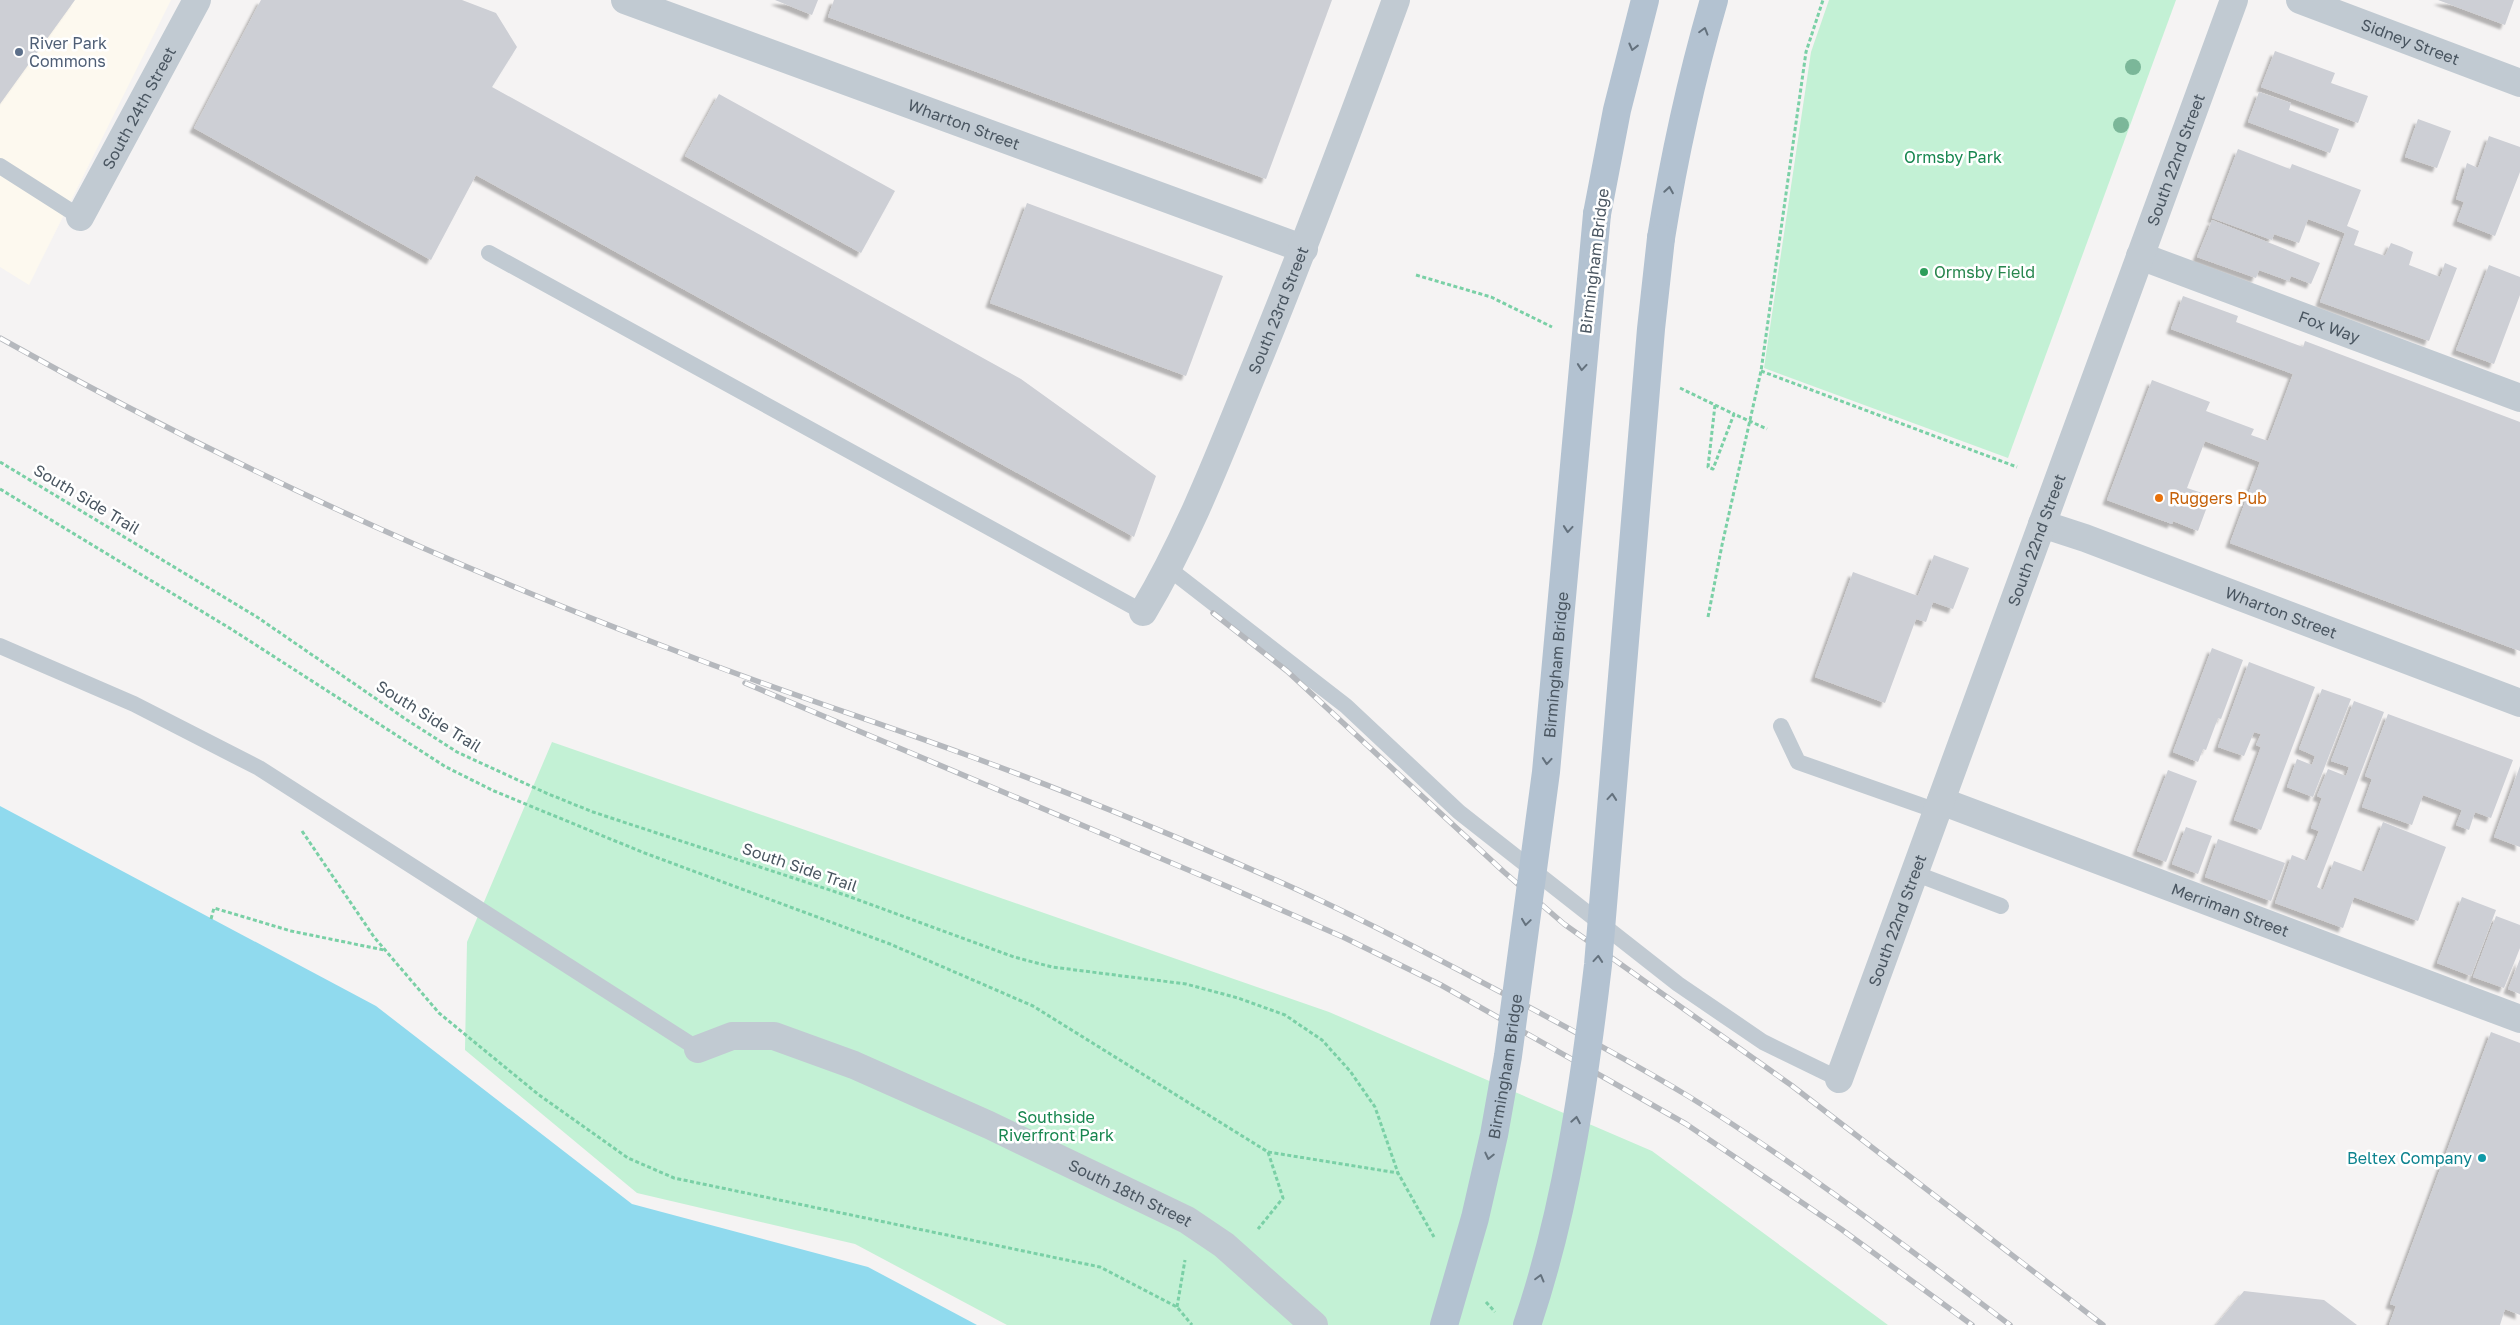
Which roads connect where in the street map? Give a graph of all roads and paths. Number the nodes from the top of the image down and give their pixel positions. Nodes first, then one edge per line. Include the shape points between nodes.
1 (197, 0) edge
2 (625, 0) edge
3 (1396, 0) edge
4 (1645, 0) edge
5 (1714, 0) edge
6 (1823, 0) edge
7 (2234, 0) edge
8 (2300, 0) edge
9 (2520, 83) edge
10 (0, 166) edge
11 (80, 217) joint
12 (1304, 249) junction
13 (489, 253) dead end
14 (2140, 256) junction
15 (1760, 371) junction
16 (2520, 398) edge
17 (1715, 405) dead end
18 (1734, 414) dead end
19 (0, 462) edge
20 (2017, 467) dead end
21 (0, 489) edge
22 (2042, 524) junction
23 (1168, 568) junction
24 (1143, 612) joint
25 (1708, 617) dead end
26 (0, 646) edge
27 (2520, 703) edge
28 (1781, 726) dead end
29 (1939, 806) junction
30 (297, 825) dead end
31 (1914, 873) junction
32 (2001, 906) dead end
33 (211, 918) dead end
34 (385, 950) junction
35 (2520, 1019) edge
36 (698, 1049) joint
37 (1839, 1079) joint
38 (1268, 1152) junction
39 (1398, 1174) junction
40 (1256, 1232) dead end
41 (1437, 1242) dead end
42 (1185, 1259) dead end
43 (1484, 1300) dead end
44 (1177, 1307) junction
45 (1497, 1314) dead end
46 (1192, 1325) edge
47 (1314, 1325) edge
48 (1444, 1325) edge
49 (1527, 1325) edge

1 - 11 street, South 24th Street
2 - 12 street, Wharton Street
3 - 12 street, South 23rd Street
4 -> 48 main road, Birmingham Bridge, bridge via 1617,110 1597,214 1546,772 1510,1037 1494,1136
49 -> 5 main road, bridge via 1569,1161 1586,1068 1598,965 1661,238 1673,160 1690,83
6 - 15 path via 1806,52
7 - 14 street, South 22nd Street
8 - 9 street, Sidney Street
10 - 11 lane
12 - 23 street, South 23rd Street via 1200,504
13 - 24 lane
14 - 16 street, Fox Way
14 - 22 street, South 22nd Street
15 - 20 path
15 - 25 path
17 - 18 path
19 - 39 path, South Side Trail via 257,617 457,752 546,793 593,812 845,895 1014,957 1052,967 1186,984 1285,1015 1322,1040 1350,1071 1375,1107
21 - 38 path via 231,629 446,767 494,791 642,852 890,944 1033,1006
22 - 27 street, Wharton Street
22 - 29 street, South 22nd Street
23 - 24 street, South 23rd Street
23 - 37 lane via 1346,706 1459,812 1678,984 1764,1042
26 - 36 lane via 134,704 259,768
28 - 29 lane via 1798,762
29 - 31 street, South 22nd Street
29 - 35 street, Merriman Street
30 - 34 path
31 - 32 lane
31 - 37 street, South 22nd Street
33 - 34 path via 214,908 291,931
34 - 44 path via 439,1013 539,1095 628,1158 674,1178 1100,1266
36 - 47 street, South 18th Street via 732,1036 774,1036 854,1065 990,1125 1187,1220 1224,1245
38 - 39 path
38 - 40 path via 1283,1198
39 - 41 path, South Side Trail
42 - 44 path
43 - 45 path
44 - 46 path

